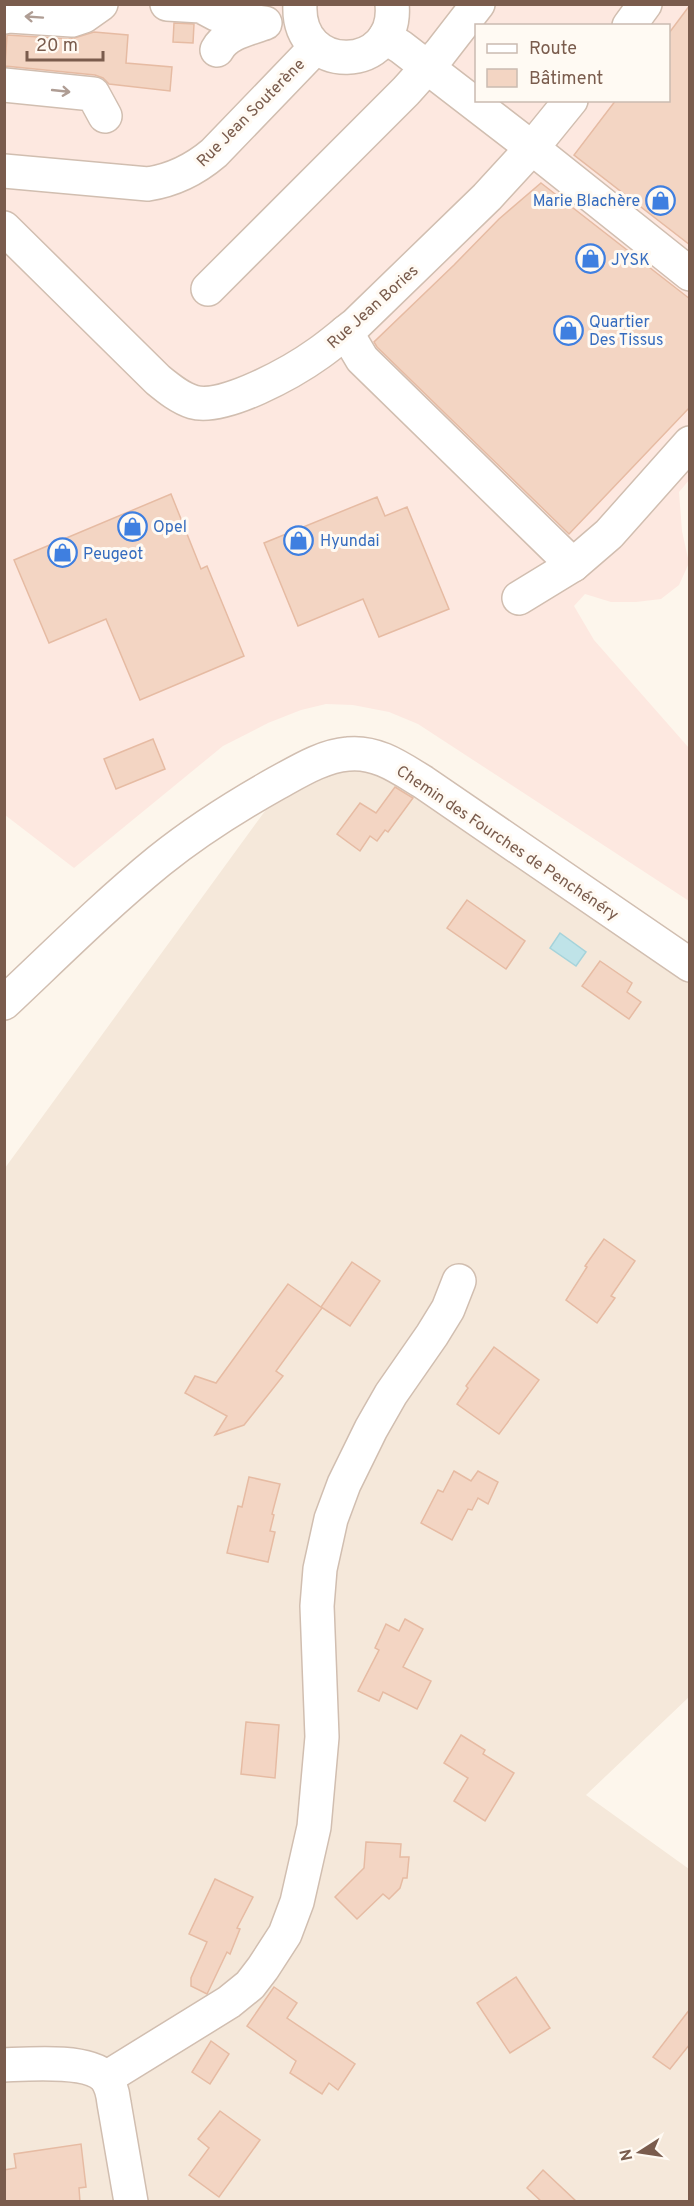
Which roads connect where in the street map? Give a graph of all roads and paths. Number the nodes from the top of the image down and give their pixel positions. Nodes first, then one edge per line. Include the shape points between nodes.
1 (101, 4) edge
2 (167, 4) edge
3 (392, 4) edge
4 (478, 4) edge
5 (645, 4) edge
6 (300, 11) edge
7 (4, 17) edge
8 (265, 23) junction
9 (630, 24) edge
10 (385, 37) junction
11 (316, 47) junction
12 (217, 50) dead end
13 (428, 68) junction
14 (4, 85) edge
15 (569, 102) edge
16 (105, 116) dead end
17 (532, 148) junction
18 (4, 171) edge
19 (4, 228) edge
20 (690, 274) edge
21 (208, 289) dead end
22 (346, 332) junction
23 (690, 443) edge
24 (573, 565) junction
25 (519, 598) dead end
26 (690, 965) edge
27 (4, 1003) edge
28 (459, 1281) dead end
29 (4, 2065) edge
30 (106, 2078) junction
31 (131, 2202) edge

1 -> 7 street via 72,20
2 - 8 street via 201,6 232,19
3 - 10 street via 391,26
4 - 13 street
5 - 9 street
6 - 8 street
6 - 11 street via 302,29
8 - 12 street via 228,37
10 - 11 street via 360,56 329,55
10 - 13 street
11 - 18 street, Rue Jean Souterène via 214,153 181,176 148,184
13 - 17 street
13 - 21 street
14 -> 16 street via 93,94
15 - 17 street, Rue Jean Bories
17 - 20 street
17 - 22 street, Rue Jean Bories via 487,197
19 - 22 street, Rue Jean Bories via 158,380 194,402 218,401 251,390 319,354
22 - 24 street via 362,358
23 - 24 street via 609,534
24 - 25 street
26 - 27 street, Chemin des Fourches de Penchénéry via 423,782 380,758 347,754 303,769 253,796 160,860
28 - 30 street via 448,1309 371,1429 331,1520 317,1605 322,1737 314,1827 297,1902 285,1934 250,1984 229,2002
29 - 30 street via 77,2067
30 - 31 street via 112,2090

